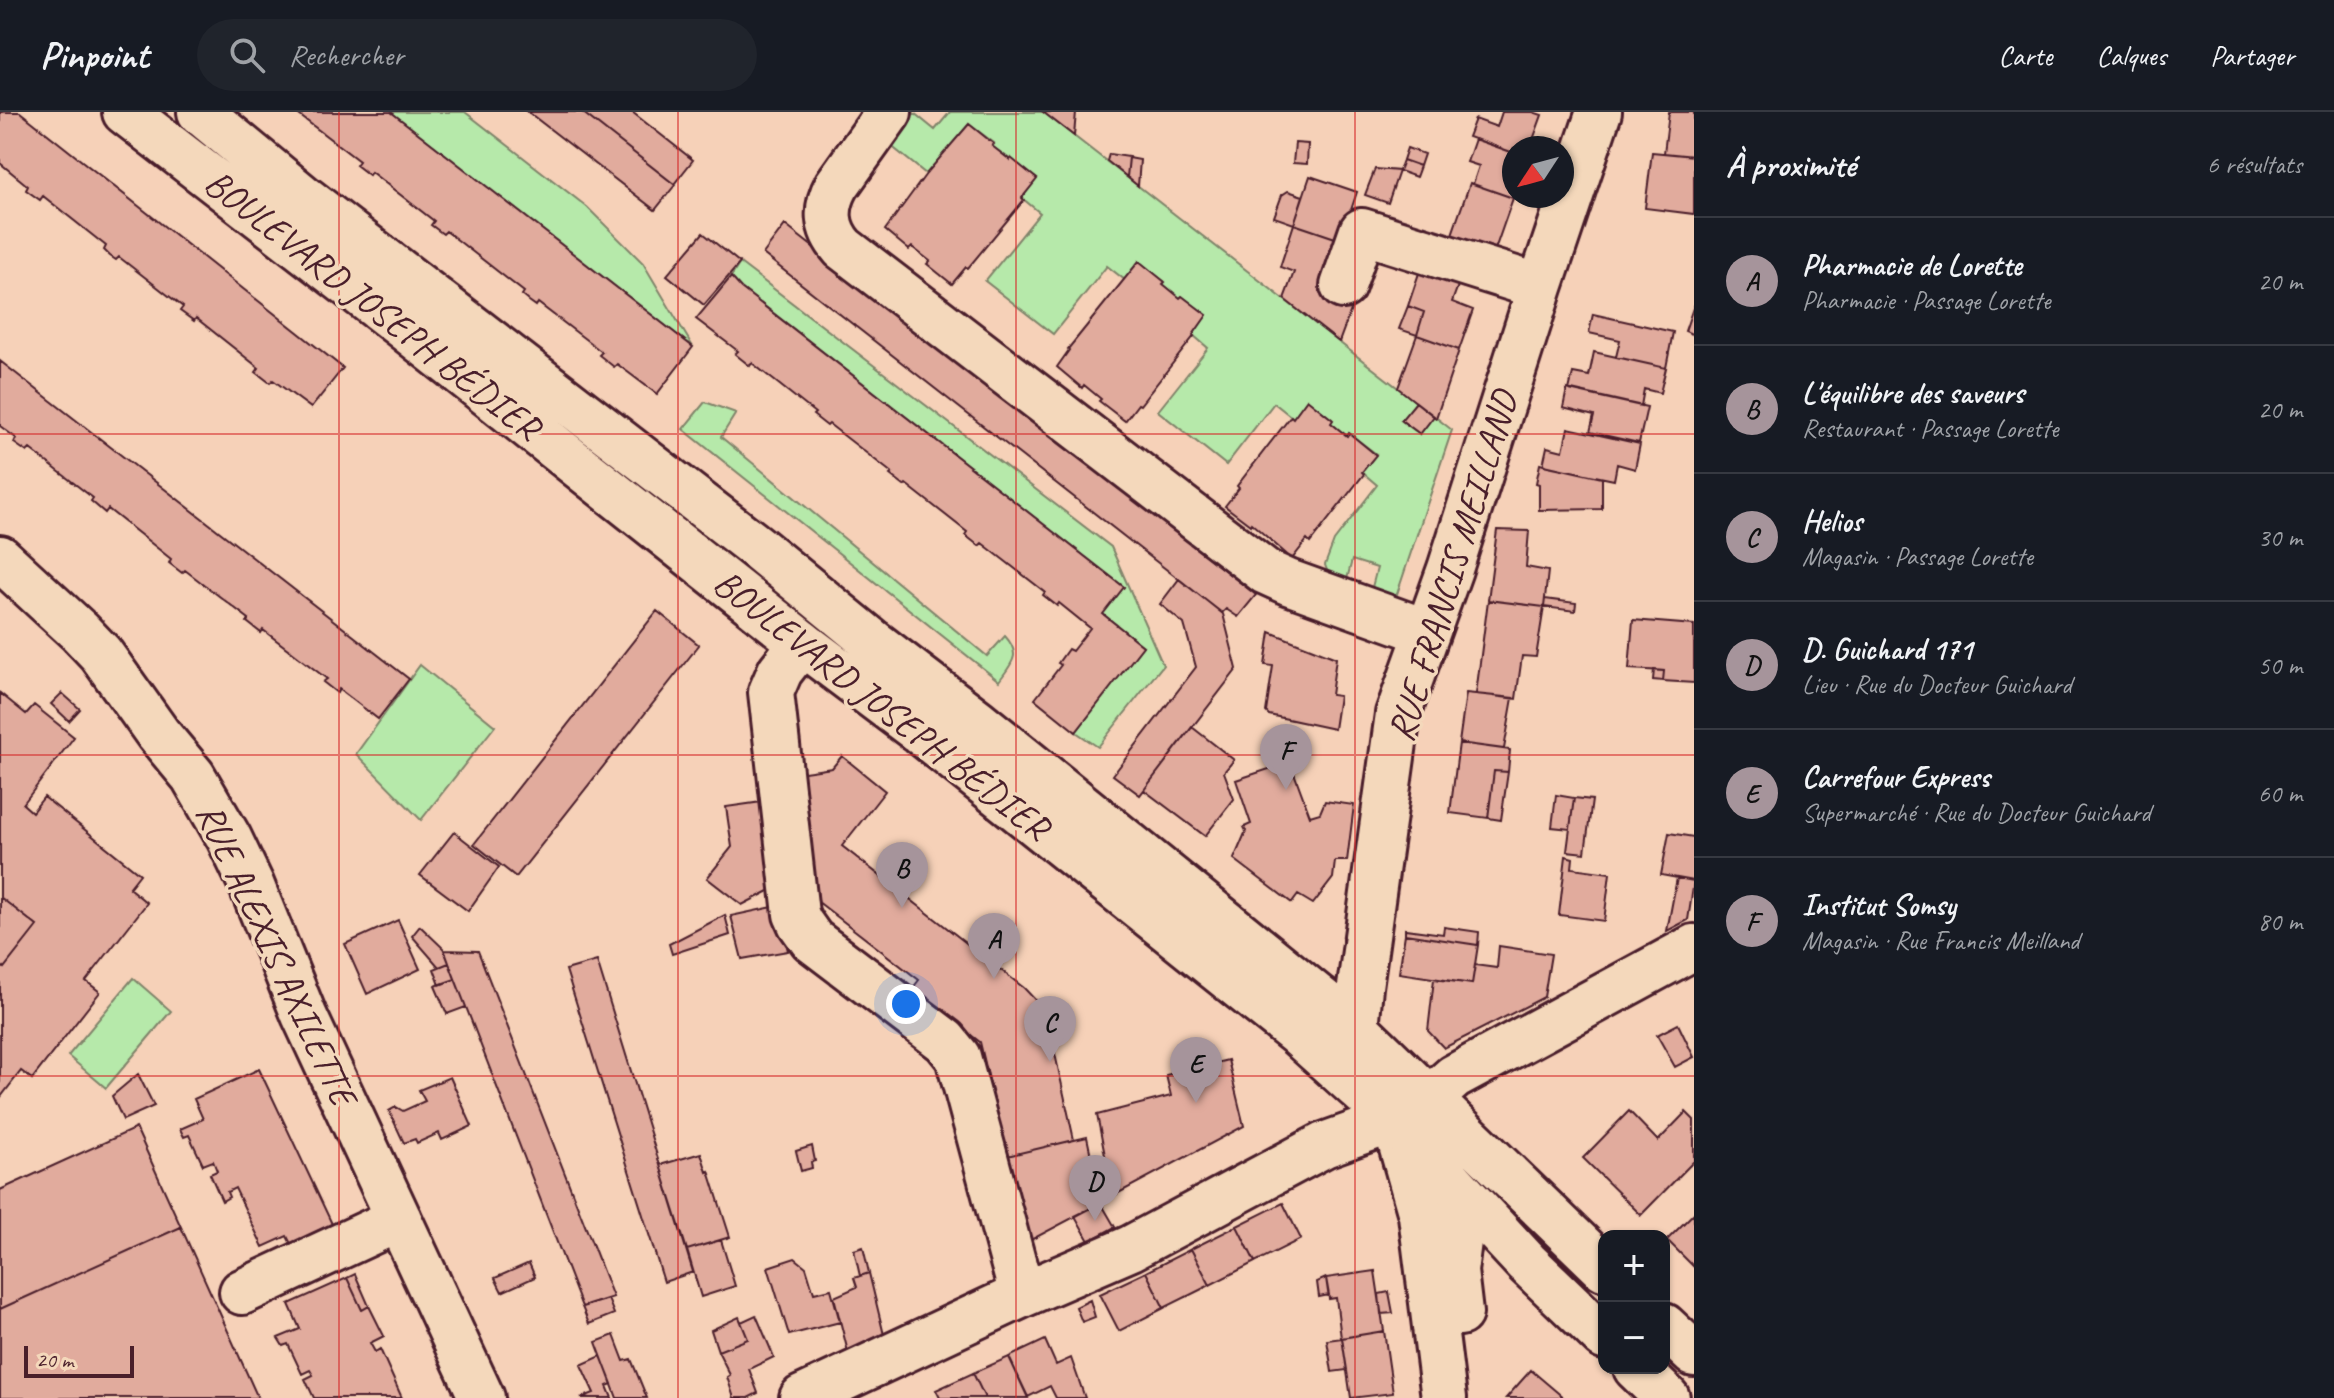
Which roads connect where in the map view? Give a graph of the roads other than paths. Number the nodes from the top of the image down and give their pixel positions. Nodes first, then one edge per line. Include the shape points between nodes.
1 (125, 112) edge
2 (200, 112) edge
3 (889, 112) edge
4 (1599, 112) edge
5 (1343, 286) dead end
6 (1540, 287) junction
7 (0, 558) edge
8 (1427, 632) junction
9 (802, 643) junction
10 (1694, 947) edge
11 (1356, 1028) junction
12 (1411, 1110) junction
13 (399, 1219) junction
14 (1598, 1263) edge
15 (242, 1292) dead end
16 (1022, 1295) junction
17 (1598, 1331) edge
18 (1670, 1332) edge
19 (1694, 1354) edge
20 (1642, 1374) edge
21 (482, 1398) edge
22 (802, 1398) edge
23 (1444, 1398) edge
24 (1468, 1398) edge
25 (1667, 1398) edge

1 - 9 street, BOULEVARD JOSEPH BÉDIER
2 - 11 street, BOULEVARD JOSEPH BÉDIER via 989,731
3 - 8 street via 831,196 830,229 843,248 1266,572
4 - 6 street, RUE FRANCIS MEILLAND
5 - 6 street via 1362,231
6 - 8 street, RUE FRANCIS MEILLAND
7 - 13 street, RUE ALEXIS AXILETTE via 101,654 193,776 251,884 304,1015
8 - 11 street, RUE FRANCIS MEILLAND via 1398,714
9 - 12 street, BOULEVARD JOSEPH BÉDIER via 1297,1033
9 - 16 street via 771,692 796,914 812,940 945,1041 958,1057
10 - 12 street via 1454,1077
11 - 12 street, BOULEVARD JOSEPH BÉDIER
12 - 14 street, BOULEVARD JOSEPH BÉDIER
12 - 16 street via 1324,1145 1131,1248
12 - 17 street, BOULEVARD JOSEPH BÉDIER via 1526,1262
12 - 23 street
12 - 24 street via 1459,1241 1455,1271
13 - 15 street
13 - 21 street, RUE ALEXIS AXILETTE
16 - 22 street
18 - 19 street
20 - 25 street

